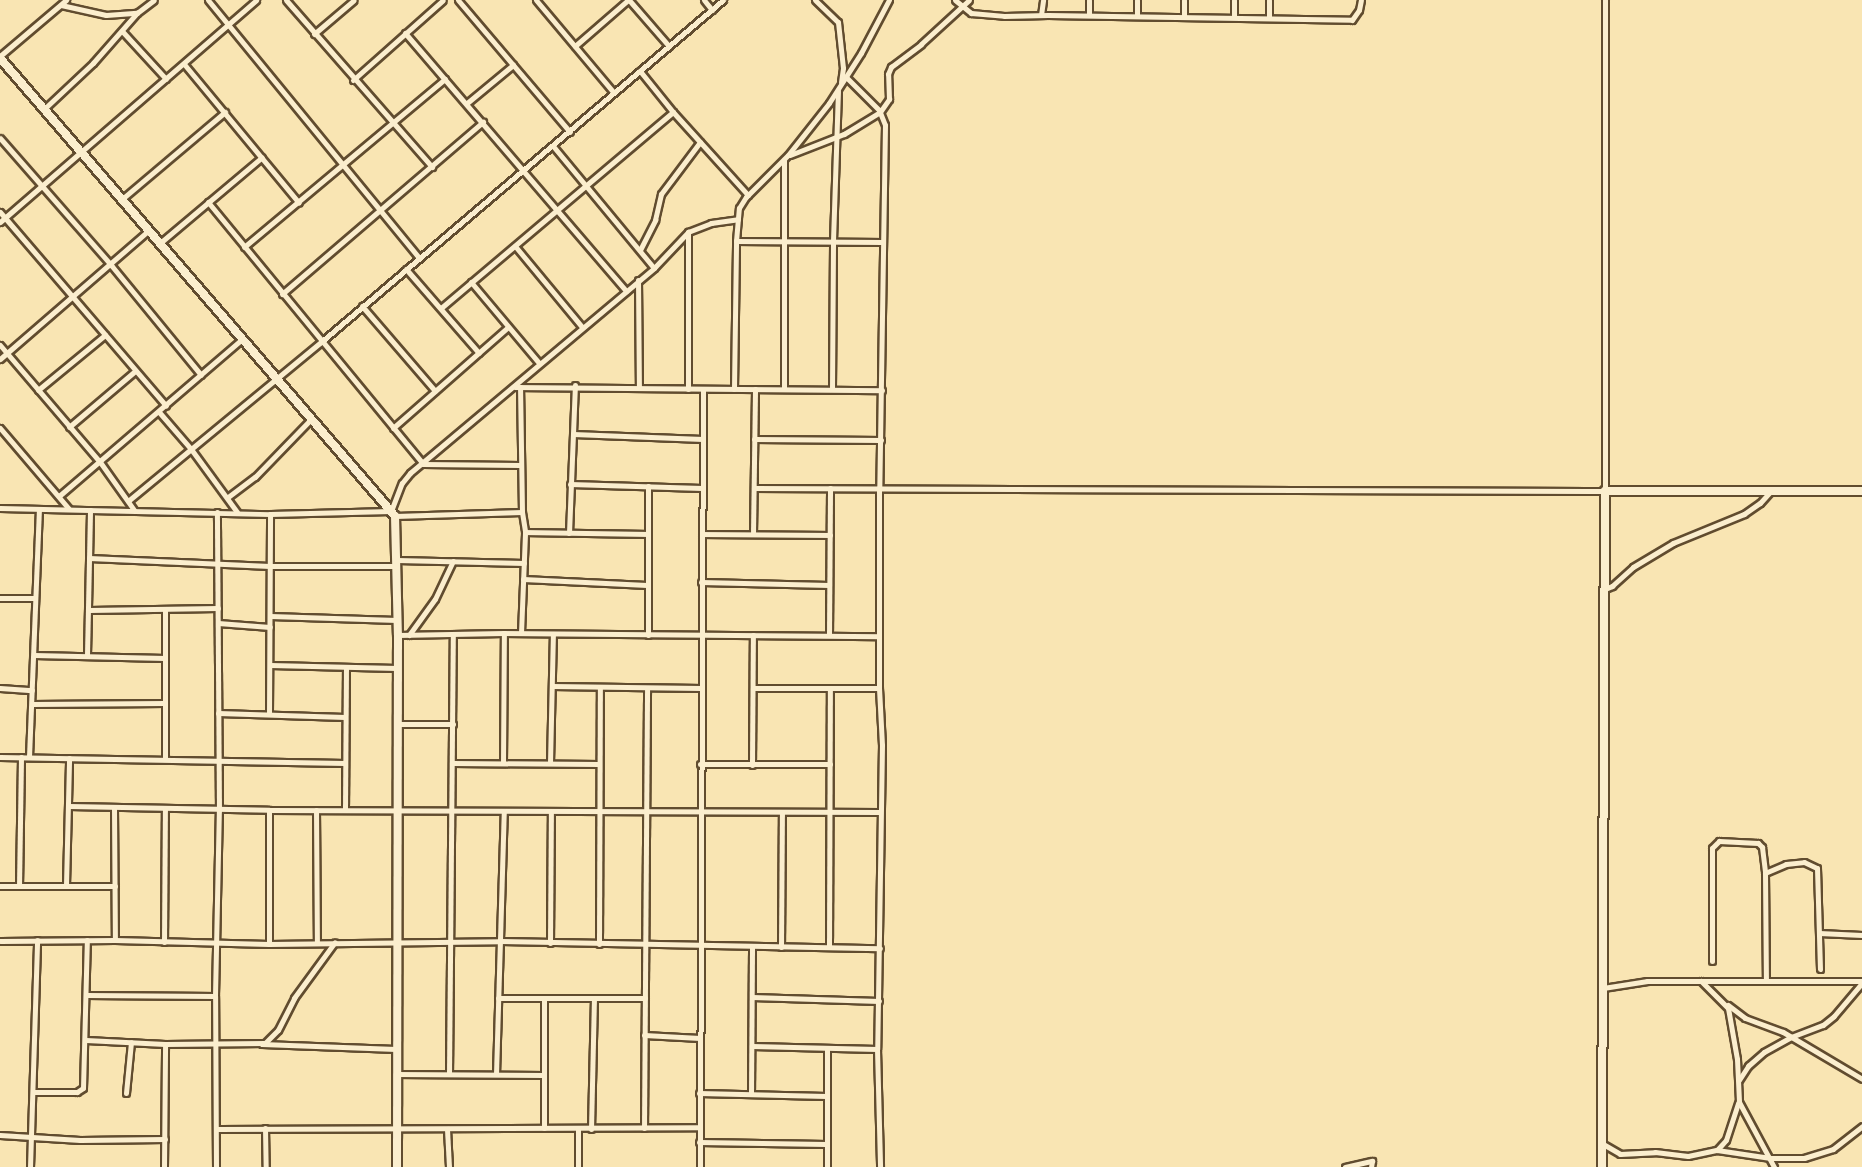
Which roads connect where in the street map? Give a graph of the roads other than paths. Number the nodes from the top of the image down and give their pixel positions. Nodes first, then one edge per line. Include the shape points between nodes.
1 (154, 0) edge
2 (208, 0) edge
3 (256, 0) edge
4 (286, 0) edge
5 (354, 0) edge
6 (443, 0) edge
7 (458, 0) edge
8 (536, 0) edge
9 (628, 0) edge
10 (704, 0) edge
11 (723, 0) edge
12 (815, 0) edge
13 (889, 0) edge
14 (955, 0) edge
15 (969, 0) edge
16 (1042, 0) edge
17 (1089, 0) edge
18 (1137, 0) edge
19 (1184, 0) edge
20 (1234, 0) edge
21 (1269, 0) edge
22 (1361, 0) edge
23 (1605, 0) edge
24 (64, 2) edge
25 (962, 6) junction
26 (712, 10) junction
27 (137, 13) junction
28 (1041, 15) junction
29 (1089, 15) junction
30 (1137, 16) junction
31 (1184, 16) junction
32 (1234, 17) junction
33 (1269, 18) junction
34 (229, 24) junction
35 (122, 31) junction
36 (405, 33) junction
37 (314, 34) junction
38 (574, 46) junction
39 (669, 46) junction
40 (0, 57) edge
41 (184, 64) junction
42 (513, 65) junction
43 (640, 71) junction
44 (846, 76) junction
45 (166, 79) junction
46 (445, 79) junction
47 (353, 80) junction
48 (838, 90) junction
49 (614, 93) junction
50 (467, 103) junction
51 (43, 110) junction
52 (225, 112) junction
53 (674, 112) junction
54 (880, 112) junction
55 (483, 122) junction
56 (393, 125) junction
57 (570, 132) junction
58 (836, 137) junction
59 (0, 138) edge
60 (700, 142) junction
61 (553, 146) junction
62 (80, 153) junction
63 (262, 157) junction
64 (786, 157) junction
65 (344, 166) junction
66 (432, 167) junction
67 (523, 171) junction
68 (42, 187) junction
69 (587, 187) junction
70 (748, 195) junction
71 (122, 199) junction
72 (208, 202) junction
73 (299, 203) junction
74 (381, 211) junction
75 (0, 212) edge
76 (558, 212) junction
77 (738, 219) junction
78 (3, 220) edge
79 (150, 230) junction
80 (687, 232) junction
81 (833, 241) junction
82 (736, 242) junction
83 (784, 242) junction
84 (883, 242) junction
85 (160, 243) junction
86 (514, 246) junction
87 (244, 248) junction
88 (640, 250) junction
89 (419, 258) junction
90 (111, 265) junction
91 (654, 268) junction
92 (406, 269) junction
93 (638, 280) junction
94 (471, 282) junction
95 (626, 291) junction
96 (282, 294) junction
97 (73, 296) junction
98 (362, 306) junction
99 (441, 308) junction
100 (508, 327) junction
101 (582, 327) junction
102 (105, 335) junction
103 (242, 339) junction
104 (321, 342) junction
105 (0, 345) edge
106 (7, 353) junction
107 (479, 353) junction
108 (0, 359) edge
109 (539, 363) junction
110 (135, 371) junction
111 (201, 375) junction
112 (275, 379) junction
113 (575, 385) junction
114 (518, 387) junction
115 (639, 388) junction
116 (688, 389) junction
117 (703, 389) junction
118 (734, 389) junction
119 (755, 389) junction
120 (784, 389) junction
121 (832, 389) junction
122 (38, 390) junction
123 (882, 390) junction
124 (435, 391) junction
125 (166, 406) junction
126 (159, 412) junction
127 (310, 420) junction
128 (69, 427) junction
129 (0, 428) edge
130 (393, 428) junction
131 (573, 434) junction
132 (703, 439) junction
133 (754, 439) junction
134 (881, 440) junction
135 (191, 449) junction
136 (100, 462) junction
137 (423, 464) junction
138 (520, 465) junction
139 (570, 484) junction
140 (648, 486) junction
141 (702, 488) junction
142 (754, 488) junction
143 (830, 488) junction
144 (879, 488) junction
145 (1605, 491) junction
146 (1862, 491) edge
147 (1770, 492) junction
148 (59, 496) junction
149 (228, 497) junction
150 (128, 501) junction
151 (0, 508) edge
152 (69, 509) junction
153 (39, 510) junction
154 (90, 510) junction
155 (134, 510) junction
156 (217, 512) junction
157 (237, 512) junction
158 (522, 512) junction
159 (270, 514) junction
160 (393, 514) junction
161 (525, 532) junction
162 (569, 533) junction
163 (647, 534) junction
164 (702, 534) junction
165 (753, 534) junction
166 (830, 535) junction
167 (89, 558) junction
168 (453, 561) junction
169 (217, 562) junction
170 (397, 563) junction
171 (524, 563) junction
172 (270, 566) junction
173 (523, 579) junction
174 (701, 582) junction
175 (647, 585) junction
176 (829, 585) junction
177 (1605, 589) junction
178 (0, 598) edge
179 (34, 598) junction
180 (218, 608) junction
181 (89, 610) junction
182 (165, 610) junction
183 (270, 616) junction
184 (397, 620) junction
185 (218, 623) junction
186 (270, 627) junction
187 (504, 633) junction
188 (521, 633) junction
189 (453, 634) junction
190 (553, 634) junction
191 (398, 635) junction
192 (409, 635) junction
193 (648, 635) junction
194 (701, 635) junction
195 (753, 635) junction
196 (829, 635) junction
197 (879, 636) junction
198 (34, 655) junction
199 (87, 656) junction
200 (165, 658) junction
201 (270, 665) junction
202 (346, 668) junction
203 (398, 668) junction
204 (552, 686) junction
205 (600, 687) junction
206 (0, 688) edge
207 (647, 688) junction
208 (700, 688) junction
209 (753, 688) junction
210 (830, 688) junction
211 (879, 688) junction
212 (32, 690) junction
213 (165, 703) junction
214 (32, 704) junction
215 (218, 713) junction
216 (269, 714) junction
217 (345, 717) junction
218 (397, 724) junction
219 (453, 724) junction
220 (0, 757) edge
221 (21, 757) junction
222 (29, 757) junction
223 (69, 758) junction
224 (165, 759) junction
225 (219, 761) junction
226 (345, 763) junction
227 (453, 763) junction
228 (503, 763) junction
229 (550, 763) junction
230 (599, 764) junction
231 (700, 764) junction
232 (830, 764) junction
233 (752, 765) junction
234 (69, 806) junction
235 (114, 808) junction
236 (165, 808) junction
237 (398, 809) junction
238 (219, 810) junction
239 (269, 810) junction
240 (316, 810) junction
241 (345, 810) junction
242 (453, 811) junction
243 (504, 811) junction
244 (551, 811) junction
245 (599, 812) junction
246 (646, 812) junction
247 (700, 812) junction
248 (830, 812) junction
249 (879, 812) junction
250 (782, 813) junction
251 (1764, 873) junction
252 (66, 885) junction
253 (0, 886) edge
254 (19, 886) junction
255 (115, 886) junction
256 (1819, 933) junction
257 (1862, 935) edge
258 (37, 940) junction
259 (87, 940) junction
260 (115, 940) junction
261 (397, 940) junction
262 (0, 941) edge
263 (450, 941) junction
264 (501, 941) junction
265 (164, 942) junction
266 (335, 942) junction
267 (316, 943) junction
268 (550, 943) junction
269 (216, 944) junction
270 (270, 944) junction
271 (599, 944) junction
272 (646, 944) junction
273 (700, 945) junction
274 (752, 946) junction
275 (781, 947) junction
276 (829, 947) junction
277 (880, 948) junction
278 (1712, 961) dead end
279 (1820, 969) dead end
280 (1766, 980) junction
281 (1701, 981) junction
282 (1862, 982) edge
283 (1603, 988) junction
284 (87, 995) junction
285 (215, 996) junction
286 (752, 997) junction
287 (498, 998) junction
288 (594, 998) junction
289 (645, 998) junction
290 (544, 999) junction
291 (879, 1001) junction
292 (1726, 1004) junction
293 (644, 1035) junction
294 (1791, 1036) junction
295 (700, 1038) junction
296 (86, 1040) junction
297 (131, 1042) junction
298 (165, 1044) junction
299 (215, 1044) junction
300 (260, 1044) junction
301 (752, 1046) junction
302 (396, 1048) junction
303 (827, 1048) junction
304 (877, 1049) junction
305 (396, 1074) junction
306 (449, 1074) junction
307 (496, 1074) junction
308 (544, 1075) junction
309 (1862, 1079) edge
310 (1738, 1082) junction
311 (33, 1092) junction
312 (126, 1093) dead end
313 (699, 1093) junction
314 (751, 1094) junction
315 (826, 1096) junction
316 (1739, 1102) junction
317 (699, 1126) junction
318 (1862, 1126) edge
319 (265, 1128) junction
320 (544, 1128) junction
321 (578, 1128) junction
322 (644, 1128) junction
323 (216, 1129) junction
324 (396, 1129) junction
325 (447, 1129) junction
326 (591, 1129) junction
327 (0, 1135) edge
328 (31, 1138) junction
329 (165, 1139) junction
330 (699, 1142) junction
331 (826, 1144) junction
332 (1603, 1144) junction
333 (1717, 1150) junction
334 (1770, 1158) junction
335 (30, 1167) edge
336 (164, 1167) edge
337 (216, 1167) edge
338 (266, 1167) edge
339 (397, 1167) edge
340 (449, 1167) edge
341 (579, 1167) edge
342 (700, 1167) edge
343 (827, 1167) edge
344 (880, 1167) edge
345 (1345, 1167) edge
346 (1371, 1167) edge
347 (1602, 1167) edge
348 (1774, 1167) edge

1 - 27 street
2 - 34 street
3 - 34 street
4 - 37 street
5 - 37 street
6 - 36 street
7 - 42 street
8 - 38 street
9 - 38 street
9 - 39 street
10 - 26 street
11 - 26 street
12 - 48 street via 838,24 843,68
13 - 44 street
14 - 25 street
15 - 25 street
16 - 28 street
17 - 29 street
18 - 30 street
19 - 31 street
20 - 32 street
21 - 33 street
22 - 33 street via 1352,20
23 - 145 street
24 - 27 street via 106,15
24 - 40 street
25 - 28 street via 975,14
25 - 54 street via 891,67 889,99
26 - 39 street
27 - 35 street
28 - 29 street
29 - 30 street
30 - 31 street
31 - 32 street
32 - 33 street
34 - 41 street
34 - 65 street
35 - 45 street
35 - 51 street
36 - 46 street
36 - 47 street
37 - 47 street
38 - 49 street
39 - 43 street
40 - 51 street
41 - 45 street
41 - 52 street
42 - 50 street
42 - 57 street
43 - 49 street
43 - 53 street
44 - 48 street
44 - 54 street
45 - 62 street
46 - 50 street
46 - 56 street
47 - 56 street
48 - 58 street
48 - 64 street
49 - 57 street
50 - 55 street
51 - 62 street
52 - 63 street
52 - 71 street
53 - 60 street
53 - 69 street
54 - 58 street
54 - 84 street via 885,125
55 - 66 street
55 - 67 street
56 - 65 street
56 - 66 street
57 - 61 street
58 - 64 street
58 - 81 street
59 - 68 street
60 - 70 street
60 - 88 street via 661,194 655,220
61 - 67 street
61 - 69 street
62 - 68 street
62 - 71 street
63 - 72 street
63 - 73 street
64 - 70 street
64 - 83 street
65 - 73 street
65 - 74 street
66 - 74 street
67 - 76 street
67 - 89 street
68 - 78 street
68 - 90 street
69 - 76 street
69 - 88 street
70 - 77 street
71 - 79 street
72 - 85 street
72 - 87 street
73 - 87 street
74 - 89 street
74 - 96 street
75 - 78 street
76 - 86 street
76 - 95 street
77 - 80 street
77 - 82 street
78 - 97 street
79 - 85 street
79 - 90 street
80 - 91 street
80 - 116 street
81 - 83 street
81 - 84 street
81 - 121 street
82 - 83 street
82 - 118 street
83 - 120 street
84 - 123 street
85 - 103 street
86 - 94 street
86 - 101 street
87 - 96 street
88 - 91 street
89 - 92 street
90 - 97 street
90 - 111 street
91 - 93 street
92 - 98 street
92 - 99 street
93 - 95 street
93 - 115 street
94 - 99 street
94 - 100 street
95 - 101 street
96 - 104 street
97 - 102 street
97 - 106 street
98 - 104 street
98 - 124 street
99 - 107 street
100 - 107 street
100 - 109 street
101 - 109 street
102 - 110 street
102 - 122 street
103 - 111 street
103 - 112 street
104 - 112 street
104 - 130 street
105 - 106 street
106 - 108 street
106 - 122 street
107 - 124 street
109 - 114 street
110 - 125 street
110 - 128 street
111 - 125 street
112 - 127 street
112 - 135 street
113 - 114 street
113 - 115 street
113 - 131 street
114 - 137 street
114 - 138 street
115 - 116 street
116 - 117 street
117 - 118 street
117 - 132 street
118 - 119 street
119 - 120 street
119 - 133 street
120 - 121 street
121 - 123 street
122 - 128 street
123 - 134 street
124 - 130 street
125 - 126 street
126 - 135 street
126 - 136 street
127 - 149 street via 255,477
127 - 160 street
128 - 136 street
129 - 148 street
130 - 137 street
131 - 132 street
131 - 139 street
132 - 141 street
133 - 134 street
133 - 142 street
134 - 144 street
135 - 149 street
135 - 150 street
136 - 148 street
136 - 150 street
137 - 138 street
137 - 160 street via 405,478
138 - 158 street
139 - 140 street
139 - 162 street
140 - 141 street
140 - 163 street
141 - 164 street
142 - 143 street
142 - 165 street
143 - 144 street
143 - 166 street
144 - 145 street
144 - 197 street
145 - 147 street
145 - 177 street
146 - 147 street
147 - 177 street via 1744,514 1673,543
148 - 152 street
149 - 157 street
150 - 155 street
151 - 153 street
152 - 153 street
152 - 154 street
153 - 179 street
154 - 155 street
154 - 167 street
155 - 156 street
156 - 157 street
156 - 169 street
157 - 159 street
158 - 160 street
158 - 161 street
159 - 160 street
159 - 172 street
160 - 170 street
161 - 162 street
161 - 171 street
162 - 163 street
163 - 175 street
164 - 165 street
164 - 174 street
165 - 166 street
166 - 176 street
167 - 169 street
167 - 181 street
168 - 170 street
168 - 171 street
168 - 192 street via 435,599
169 - 172 street
169 - 180 street
170 - 172 street
170 - 184 street
171 - 173 street
172 - 183 street
173 - 175 street
173 - 188 street
174 - 176 street
174 - 194 street
175 - 193 street
176 - 196 street
177 - 283 street
178 - 179 street
179 - 198 street
180 - 182 street
180 - 185 street
181 - 182 street
181 - 199 street
182 - 200 street
183 - 184 street
183 - 186 street
184 - 191 street
185 - 186 street
185 - 215 street
186 - 201 street
187 - 188 street
187 - 189 street
187 - 228 street
188 - 190 street
189 - 192 street
189 - 219 street
190 - 193 street
190 - 204 street
191 - 192 street
191 - 203 street
193 - 194 street
194 - 195 street
194 - 208 street
195 - 196 street
195 - 209 street
196 - 197 street
197 - 211 street
198 - 199 street
198 - 212 street
199 - 200 street
200 - 213 street
201 - 202 street
201 - 216 street
202 - 203 street
202 - 217 street
203 - 218 street
204 - 205 street
204 - 229 street
205 - 207 street
205 - 230 street
206 - 212 street
207 - 208 street
207 - 246 street
208 - 231 street
209 - 210 street
209 - 233 street
210 - 211 street
210 - 232 street
211 - 249 street
212 - 214 street
213 - 214 street
213 - 224 street
214 - 222 street
215 - 216 street
215 - 225 street
216 - 217 street
217 - 226 street
218 - 219 street
218 - 237 street
219 - 227 street
220 - 221 street
221 - 222 street
221 - 254 street
222 - 223 street
223 - 224 street
223 - 234 street
224 - 225 street
225 - 226 street
225 - 238 street
226 - 241 street
227 - 228 street
227 - 242 street
228 - 229 street
229 - 230 street
230 - 245 street
231 - 233 street
231 - 247 street
232 - 233 street
232 - 248 street
234 - 235 street
234 - 252 street
235 - 236 street
235 - 255 street
236 - 238 street
236 - 265 street
237 - 241 street
237 - 242 street
237 - 261 street
238 - 239 street
238 - 269 street
239 - 240 street
239 - 270 street
240 - 241 street
240 - 267 street
242 - 243 street
242 - 263 street
243 - 244 street
243 - 264 street
244 - 245 street
244 - 268 street
245 - 246 street
245 - 271 street
246 - 247 street
246 - 272 street
247 - 250 street
247 - 273 street
248 - 249 street
248 - 250 street
248 - 276 street
249 - 277 street
250 - 275 street
251 - 256 street via 1793,863 1814,865 1819,873
251 - 278 street via 1762,847 1758,843 1714,844
251 - 280 street
252 - 254 street
252 - 255 street
253 - 254 street
255 - 260 street
256 - 257 street
256 - 279 street
258 - 259 street
258 - 262 street
258 - 311 street
259 - 260 street
259 - 284 street
260 - 265 street
261 - 263 street
261 - 266 street
261 - 302 street
263 - 264 street
263 - 306 street
264 - 268 street
264 - 287 street
265 - 269 street
266 - 267 street
266 - 300 street via 294,998 278,1030
267 - 270 street
268 - 271 street
269 - 270 street
269 - 285 street
271 - 272 street
272 - 273 street
272 - 289 street
273 - 274 street
273 - 295 street
274 - 275 street
274 - 286 street
275 - 276 street
276 - 277 street
277 - 291 street
280 - 281 street
280 - 282 street
281 - 283 street via 1647,981
281 - 292 street
282 - 294 street via 1822,1025
283 - 332 street
284 - 285 street
284 - 296 street
285 - 299 street
286 - 291 street
286 - 301 street
287 - 290 street
287 - 307 street
288 - 289 street
288 - 290 street
288 - 326 street
289 - 293 street
290 - 308 street
291 - 304 street
292 - 294 street via 1745,1018
292 - 310 street via 1732,1022
293 - 295 street
293 - 322 street
294 - 309 street
294 - 310 street via 1754,1059
295 - 313 street
296 - 297 street
296 - 311 street via 81,1091
297 - 298 street
297 - 312 street
298 - 299 street
298 - 329 street
299 - 300 street
299 - 323 street
300 - 302 street
301 - 303 street
301 - 314 street
302 - 305 street
303 - 304 street
303 - 315 street
304 - 344 street
305 - 306 street
305 - 324 street
306 - 307 street
307 - 308 street
308 - 320 street
310 - 316 street
311 - 328 street
313 - 314 street
313 - 317 street
314 - 315 street
315 - 331 street
316 - 333 street via 1726,1140
316 - 334 street
317 - 322 street
317 - 330 street
318 - 334 street via 1821,1155
319 - 323 street
319 - 324 street
319 - 338 street
320 - 321 street
320 - 325 street
321 - 326 street
321 - 341 street
322 - 326 street
323 - 337 street
324 - 325 street
324 - 339 street
325 - 340 street
327 - 328 street
328 - 329 street
328 - 335 street
329 - 336 street
330 - 331 street
330 - 342 street
331 - 343 street
332 - 333 street via 1628,1154 1689,1156
332 - 347 street
333 - 334 street
334 - 348 street
345 - 346 street via 1372,1161

